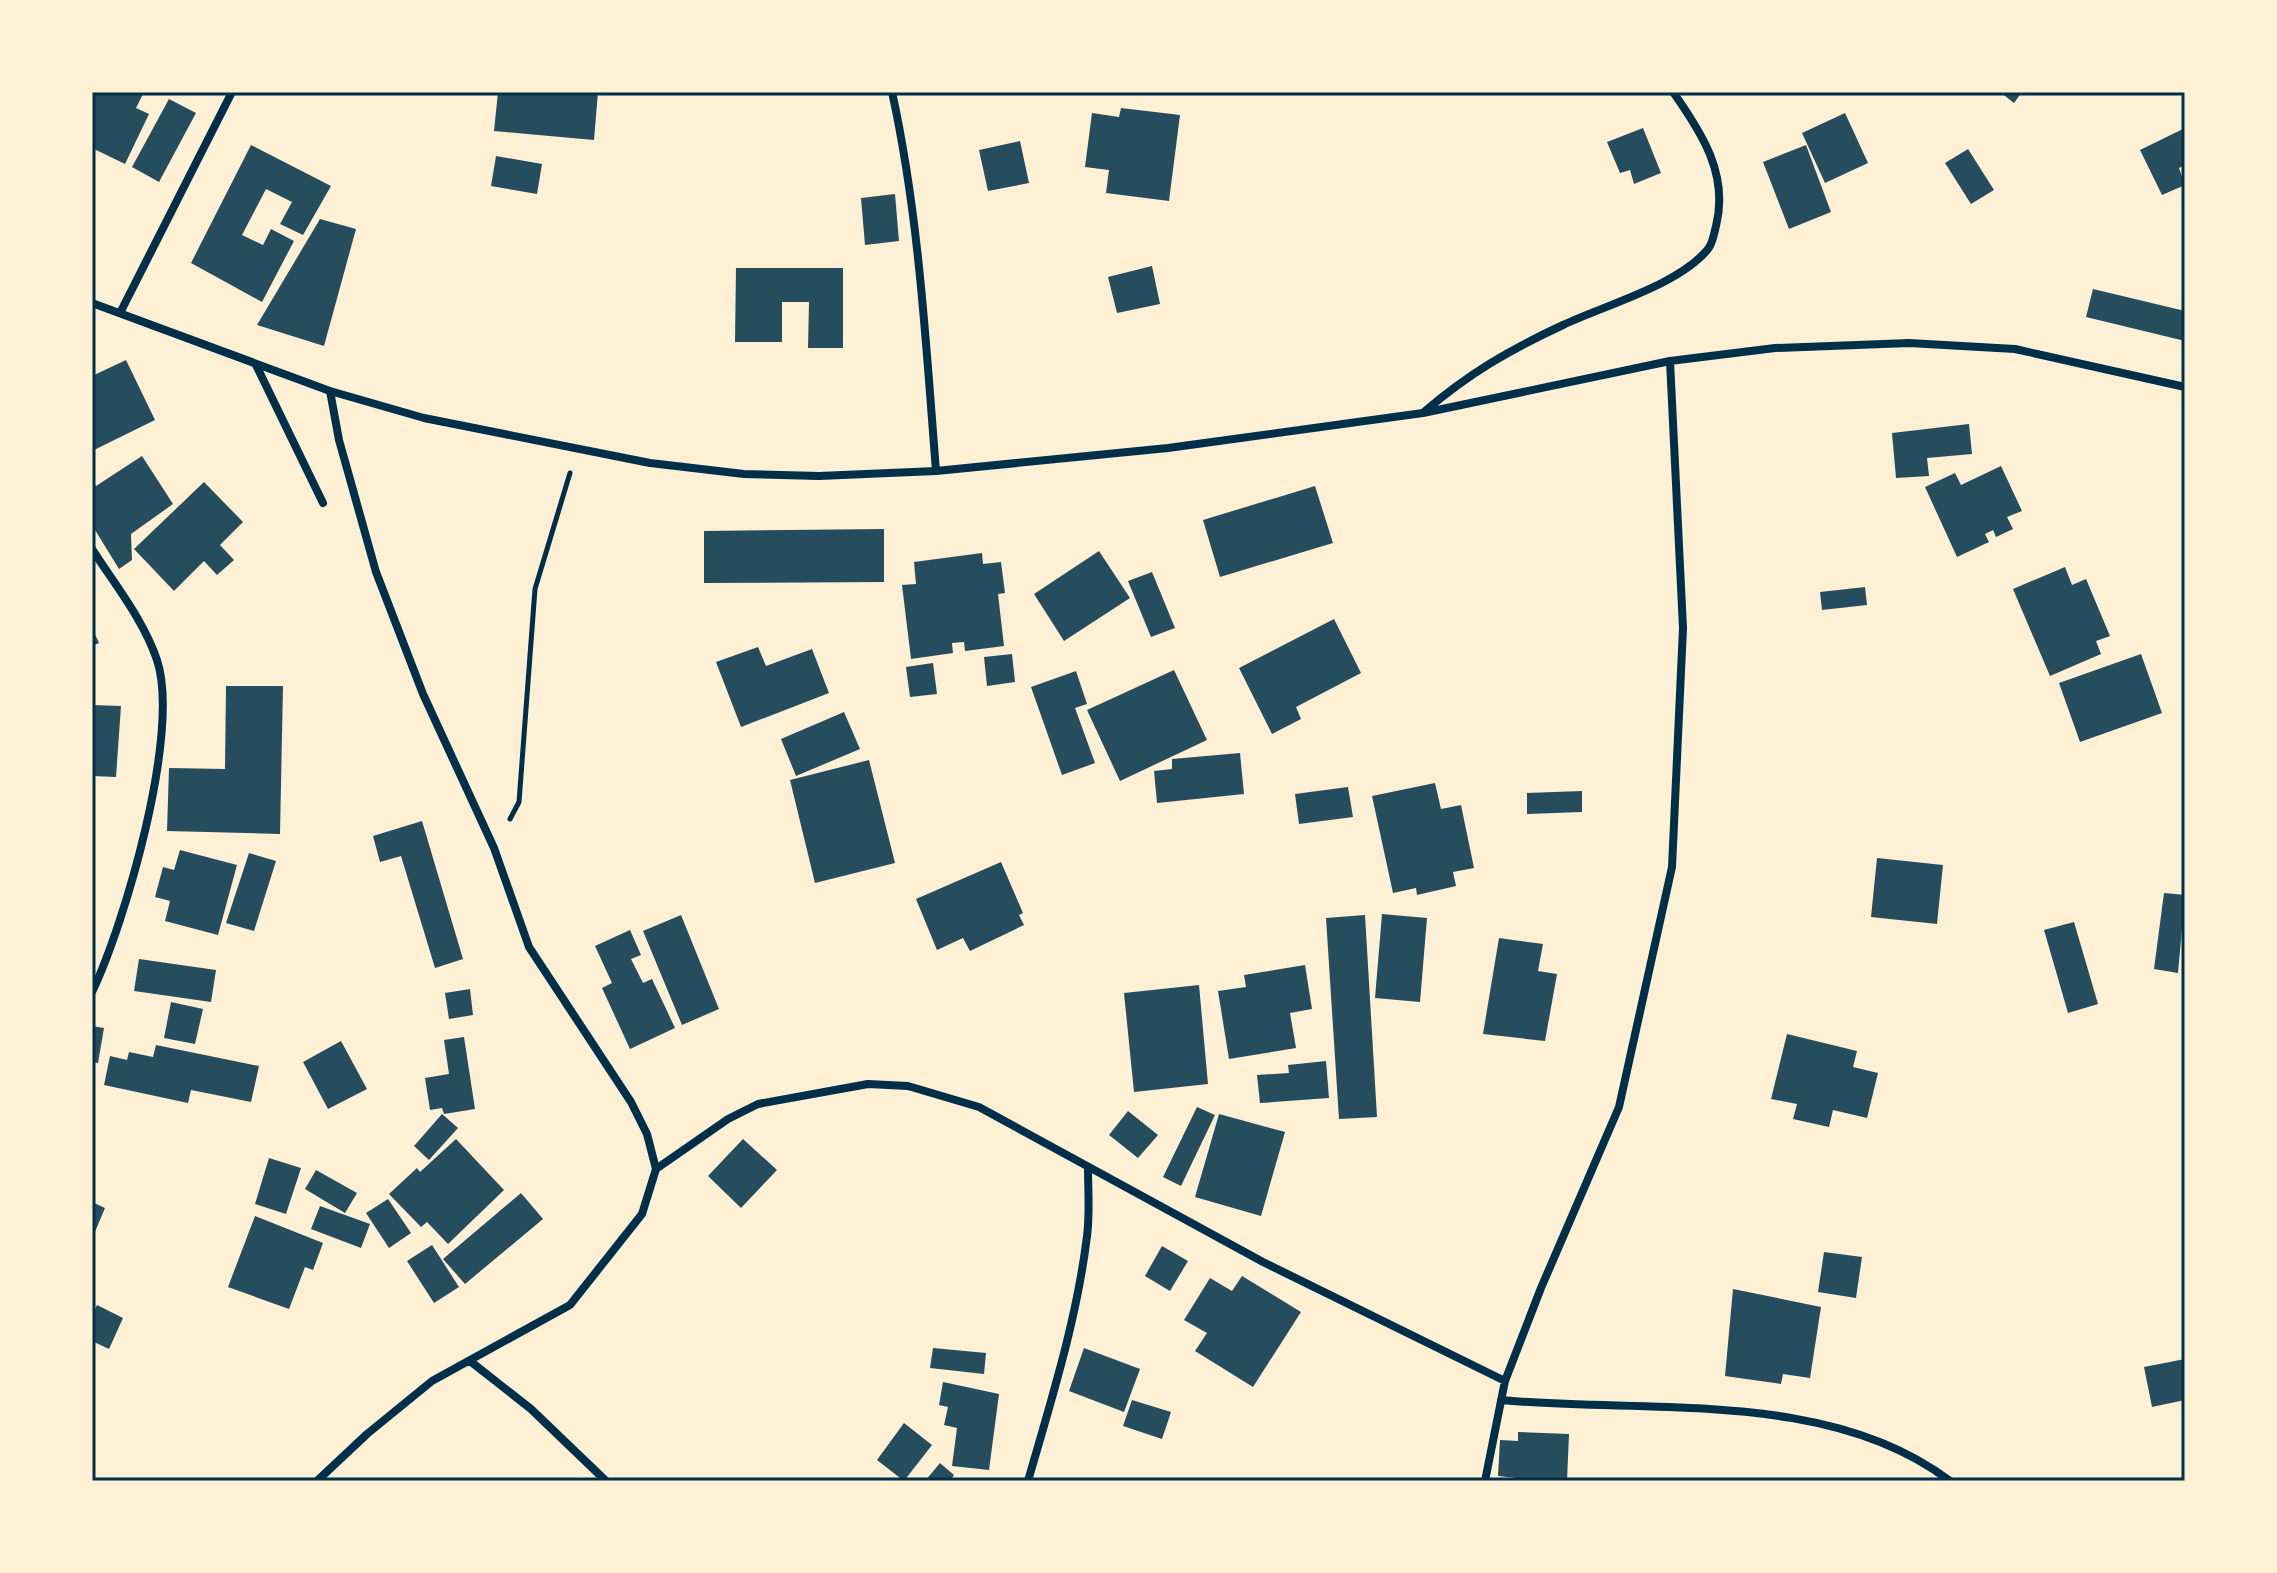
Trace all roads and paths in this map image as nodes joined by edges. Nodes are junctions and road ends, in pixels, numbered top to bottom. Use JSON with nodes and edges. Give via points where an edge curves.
{"nodes":[{"id":1,"x":232,"y":92,"type":"edge"},
{"id":2,"x":892,"y":92,"type":"edge"},
{"id":3,"x":1673,"y":92,"type":"edge"},
{"id":4,"x":92,"y":303,"type":"edge"},
{"id":5,"x":120,"y":313,"type":"junction"},
{"id":6,"x":1670,"y":361,"type":"junction"},
{"id":7,"x":256,"y":364,"type":"junction"},
{"id":8,"x":2185,"y":387,"type":"edge"},
{"id":9,"x":330,"y":391,"type":"junction"},
{"id":10,"x":1423,"y":413,"type":"junction"},
{"id":11,"x":578,"y":448,"type":"junction"},
{"id":12,"x":936,"y":471,"type":"junction"},
{"id":13,"x":323,"y":503,"type":"dead end"},
{"id":14,"x":92,"y":549,"type":"edge"},
{"id":15,"x":494,"y":848,"type":"junction"},
{"id":16,"x":92,"y":992,"type":"edge"},
{"id":17,"x":1088,"y":1168,"type":"junction"},
{"id":18,"x":656,"y":1169,"type":"junction"},
{"id":19,"x":470,"y":1361,"type":"junction"},
{"id":20,"x":1505,"y":1381,"type":"junction"},
{"id":21,"x":1501,"y":1400,"type":"junction"},
{"id":22,"x":317,"y":1481,"type":"edge"},
{"id":23,"x":606,"y":1481,"type":"edge"},
{"id":24,"x":1028,"y":1481,"type":"edge"},
{"id":25,"x":1485,"y":1481,"type":"edge"},
{"id":26,"x":1950,"y":1481,"type":"edge"}],
"edges":[{"from":1,"to":5,"type":"street"},
{"from":2,"to":12,"type":"street","via":[[926,344]]},
{"from":3,"to":10,"type":"street","via":[[1699,129],[1719,175],[1720,208],[1710,247],[1679,273],[1561,325],[1466,376]]},
{"from":4,"to":5,"type":"street"},
{"from":5,"to":7,"type":"street"},
{"from":6,"to":8,"type":"street","via":[[1775,348],[1909,343],[2015,349]]},
{"from":6,"to":10,"type":"street"},
{"from":6,"to":20,"type":"street","via":[[1683,628],[1672,867],[1619,1107]]},
{"from":7,"to":9,"type":"street"},
{"from":7,"to":13,"type":"street"},
{"from":9,"to":11,"type":"street","via":[[424,418]]},
{"from":9,"to":15,"type":"street","via":[[376,572],[423,694]]},
{"from":10,"to":12,"type":"street","via":[[1168,448]]},
{"from":11,"to":12,"type":"street","via":[[744,474]]},
{"from":11,"to":15,"type":"path","via":[[535,589],[519,802]]},
{"from":14,"to":16,"type":"street","via":[[138,618],[157,661],[164,700],[151,800],[131,889]]},
{"from":15,"to":18,"type":"street","via":[[529,947],[631,1102]]},
{"from":17,"to":18,"type":"street","via":[[979,1107],[908,1086],[868,1084],[758,1104]]},
{"from":17,"to":20,"type":"street","via":[[1263,1262]]},
{"from":17,"to":24,"type":"street","via":[[1087,1234],[1078,1286]]},
{"from":18,"to":19,"type":"street","via":[[642,1214],[570,1305]]},
{"from":19,"to":22,"type":"street","via":[[432,1381]]},
{"from":19,"to":23,"type":"street","via":[[531,1409]]},
{"from":20,"to":21,"type":"street"},
{"from":21,"to":25,"type":"street"},
{"from":21,"to":26,"type":"street","via":[[1781,1416],[1853,1430],[1900,1448]]}]}
